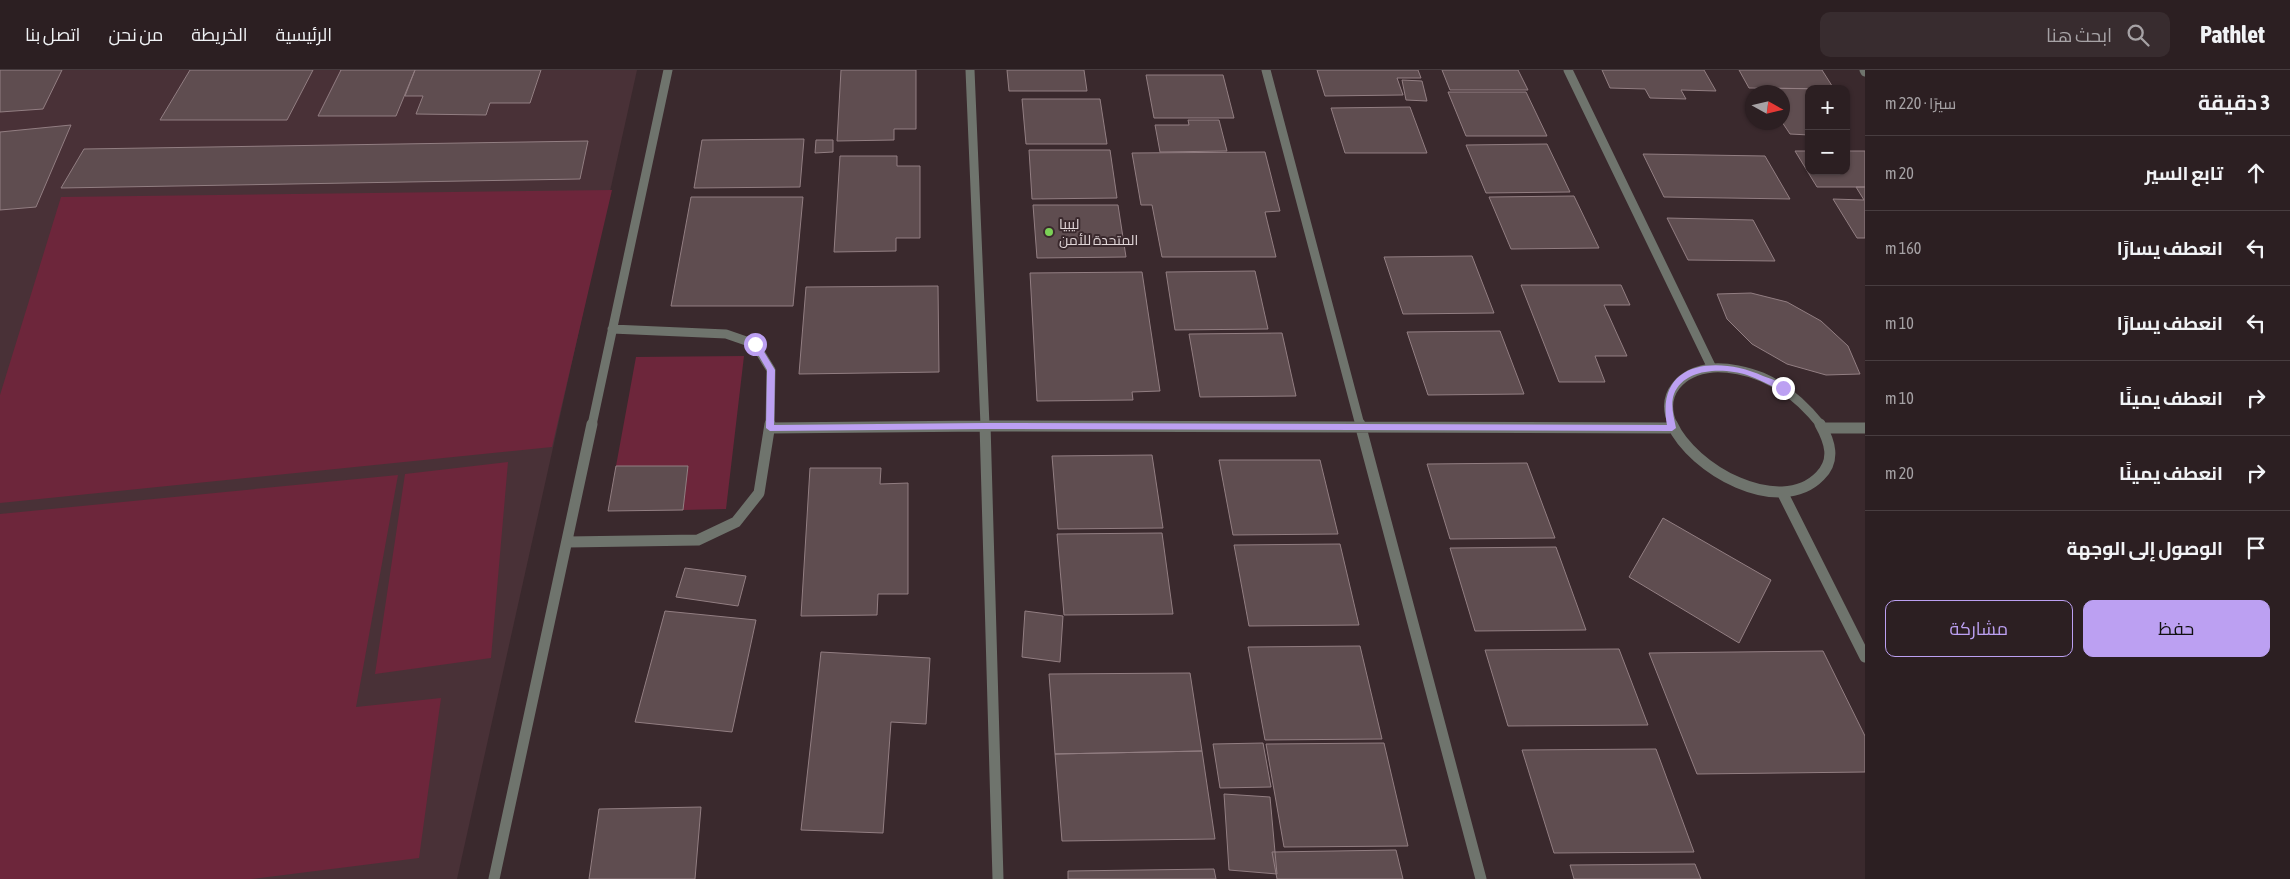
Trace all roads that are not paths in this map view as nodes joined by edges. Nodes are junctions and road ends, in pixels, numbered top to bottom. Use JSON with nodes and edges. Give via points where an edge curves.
{"nodes":[{"id":1,"x":668,"y":70,"type":"edge"},
{"id":2,"x":970,"y":70,"type":"edge"},
{"id":3,"x":1266,"y":70,"type":"edge"},
{"id":4,"x":1568,"y":70,"type":"edge"},
{"id":5,"x":612,"y":329,"type":"junction"},
{"id":6,"x":1712,"y":368,"type":"junction"},
{"id":7,"x":985,"y":426,"type":"junction"},
{"id":8,"x":1360,"y":427,"type":"junction"},
{"id":9,"x":770,"y":428,"type":"junction"},
{"id":10,"x":1672,"y":428,"type":"junction"},
{"id":11,"x":1824,"y":428,"type":"junction"},
{"id":12,"x":1865,"y":428,"type":"edge"},
{"id":13,"x":1782,"y":492,"type":"junction"},
{"id":14,"x":568,"y":542,"type":"junction"},
{"id":15,"x":1865,"y":657,"type":"edge"},
{"id":16,"x":494,"y":879,"type":"edge"},
{"id":17,"x":998,"y":879,"type":"edge"},
{"id":18,"x":1481,"y":879,"type":"edge"}],
"edges":[{"from":1,"to":5,"type":"street"},
{"from":2,"to":7,"type":"street"},
{"from":3,"to":8,"type":"street"},
{"from":4,"to":6,"type":"street"},
{"from":5,"to":9,"type":"street","via":[[726,334],[755,344],[771,370]]},
{"from":5,"to":14,"type":"street"},
{"from":6,"to":10,"type":"street","via":[[1691,373],[1675,384],[1668,408]]},
{"from":6,"to":11,"type":"street","via":[[1748,372],[1783,388],[1799,399]]},
{"from":7,"to":8,"type":"street"},
{"from":7,"to":9,"type":"street"},
{"from":7,"to":17,"type":"street"},
{"from":8,"to":10,"type":"street"},
{"from":8,"to":18,"type":"street"},
{"from":9,"to":14,"type":"street","via":[[759,493],[736,522],[698,540]]},
{"from":10,"to":13,"type":"street","via":[[1688,450],[1720,474],[1758,489]]},
{"from":11,"to":12,"type":"street"},
{"from":11,"to":13,"type":"street","via":[[1830,455],[1820,478],[1809,486]]},
{"from":13,"to":15,"type":"street"},
{"from":14,"to":16,"type":"street"}]}
